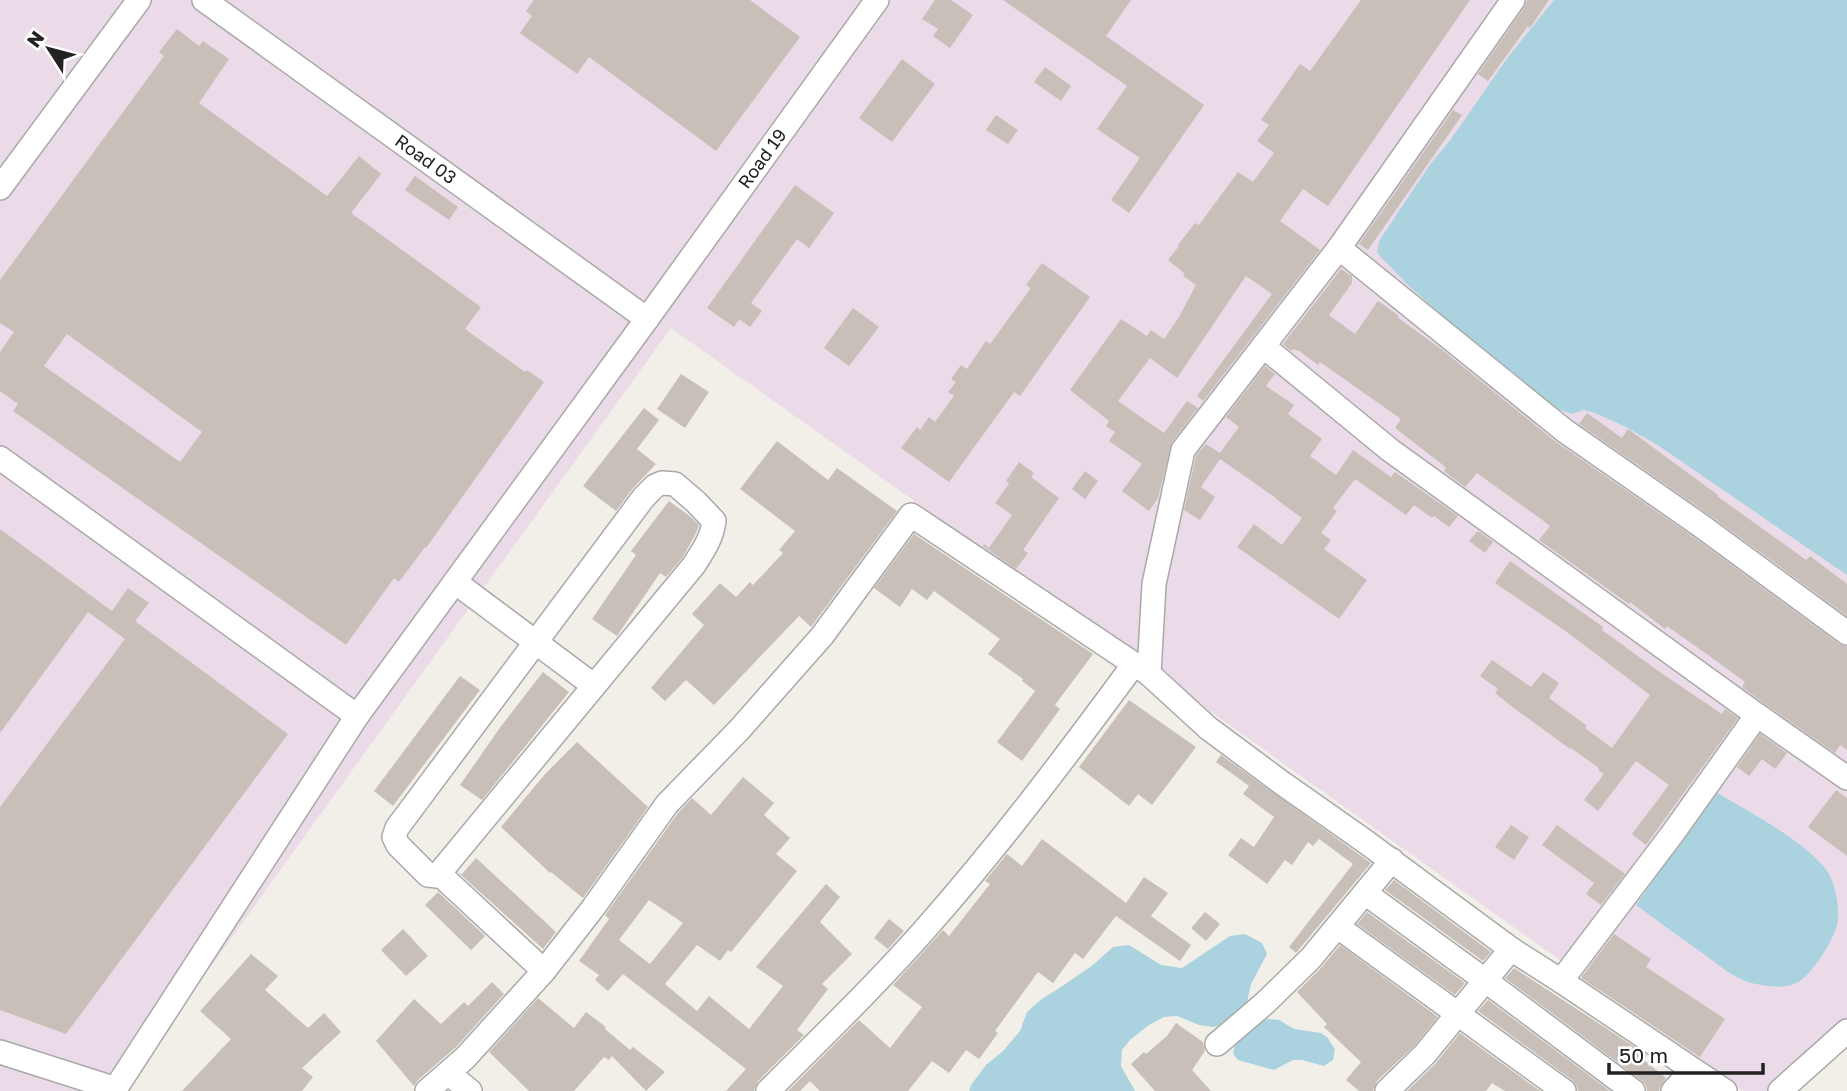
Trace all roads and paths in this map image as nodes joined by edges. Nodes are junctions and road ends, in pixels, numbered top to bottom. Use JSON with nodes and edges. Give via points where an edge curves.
{"nodes":[{"id":1,"x":139,"y":0,"type":"edge"},
{"id":2,"x":204,"y":0,"type":"edge"},
{"id":3,"x":877,"y":0,"type":"edge"},
{"id":4,"x":1513,"y":0,"type":"edge"},
{"id":5,"x":0,"y":188,"type":"edge"},
{"id":6,"x":1339,"y":248,"type":"junction"},
{"id":7,"x":647,"y":319,"type":"junction"},
{"id":8,"x":1263,"y":346,"type":"junction"},
{"id":9,"x":0,"y":458,"type":"edge"},
{"id":10,"x":455,"y":582,"type":"junction"},
{"id":11,"x":1847,"y":633,"type":"edge"},
{"id":12,"x":535,"y":642,"type":"junction"},
{"id":13,"x":1142,"y":669,"type":"junction"},
{"id":14,"x":593,"y":685,"type":"junction"},
{"id":15,"x":1757,"y":715,"type":"junction"},
{"id":16,"x":356,"y":716,"type":"junction"},
{"id":17,"x":1847,"y":778,"type":"edge"},
{"id":18,"x":1392,"y":860,"type":"junction"},
{"id":19,"x":447,"y":881,"type":"dead end"},
{"id":20,"x":1365,"y":893,"type":"junction"},
{"id":21,"x":1338,"y":927,"type":"junction"},
{"id":22,"x":1511,"y":949,"type":"junction"},
{"id":23,"x":544,"y":971,"type":"junction"},
{"id":24,"x":1486,"y":981,"type":"junction"},
{"id":25,"x":1562,"y":981,"type":"junction"},
{"id":26,"x":1459,"y":1013,"type":"junction"},
{"id":27,"x":1847,"y":1031,"type":"edge"},
{"id":28,"x":1217,"y":1044,"type":"dead end"},
{"id":29,"x":0,"y":1052,"type":"edge"},
{"id":30,"x":448,"y":1073,"type":"junction"},
{"id":31,"x":115,"y":1090,"type":"edge"},
{"id":32,"x":428,"y":1091,"type":"edge"},
{"id":33,"x":470,"y":1091,"type":"edge"},
{"id":34,"x":768,"y":1091,"type":"edge"},
{"id":35,"x":1387,"y":1091,"type":"edge"},
{"id":36,"x":1564,"y":1091,"type":"edge"},
{"id":37,"x":1633,"y":1091,"type":"edge"},
{"id":38,"x":1673,"y":1091,"type":"edge"},
{"id":39,"x":1702,"y":1091,"type":"edge"},
{"id":40,"x":1725,"y":1091,"type":"edge"},
{"id":41,"x":1780,"y":1091,"type":"edge"}],
"edges":[{"from":1,"to":5,"type":"street"},
{"from":2,"to":7,"type":"street","name":"Road 03"},
{"from":3,"to":7,"type":"street","name":"Road 19"},
{"from":4,"to":6,"type":"street"},
{"from":6,"to":8,"type":"street"},
{"from":6,"to":11,"type":"street","via":[[1564,431]]},
{"from":7,"to":10,"type":"street","name":"Road 19"},
{"from":8,"to":13,"type":"street","via":[[1183,450],[1154,584]]},
{"from":8,"to":15,"type":"street","via":[[1390,450]]},
{"from":9,"to":16,"type":"street"},
{"from":10,"to":12,"type":"street"},
{"from":10,"to":16,"type":"street","name":"Road 19"},
{"from":12,"to":14,"type":"street"},
{"from":12,"to":14,"type":"street","via":[[644,497],[662,483],[675,484],[714,522],[713,532],[694,565]]},
{"from":12,"to":14,"type":"street","via":[[397,828],[394,837],[398,845],[428,875],[437,876]]},
{"from":13,"to":18,"type":"street","via":[[1208,728]]},
{"from":13,"to":23,"type":"street","via":[[911,515],[822,636],[667,804]]},
{"from":13,"to":34,"type":"street","via":[[927,928]]},
{"from":15,"to":17,"type":"street"},
{"from":15,"to":25,"type":"street"},
{"from":16,"to":31,"type":"street","name":"Road 19"},
{"from":18,"to":20,"type":"street"},
{"from":18,"to":22,"type":"street"},
{"from":19,"to":23,"type":"street"},
{"from":20,"to":21,"type":"street"},
{"from":20,"to":24,"type":"street"},
{"from":21,"to":26,"type":"street"},
{"from":21,"to":28,"type":"street","via":[[1275,994]]},
{"from":22,"to":24,"type":"street"},
{"from":22,"to":25,"type":"street"},
{"from":23,"to":30,"type":"street"},
{"from":24,"to":26,"type":"street"},
{"from":24,"to":37,"type":"street"},
{"from":25,"to":40,"type":"street"},
{"from":26,"to":35,"type":"street"},
{"from":26,"to":36,"type":"street"},
{"from":27,"to":41,"type":"street"},
{"from":29,"to":31,"type":"street"},
{"from":30,"to":32,"type":"street"},
{"from":30,"to":33,"type":"street"},
{"from":38,"to":39,"type":"street","via":[[1688,1074]]}]}
